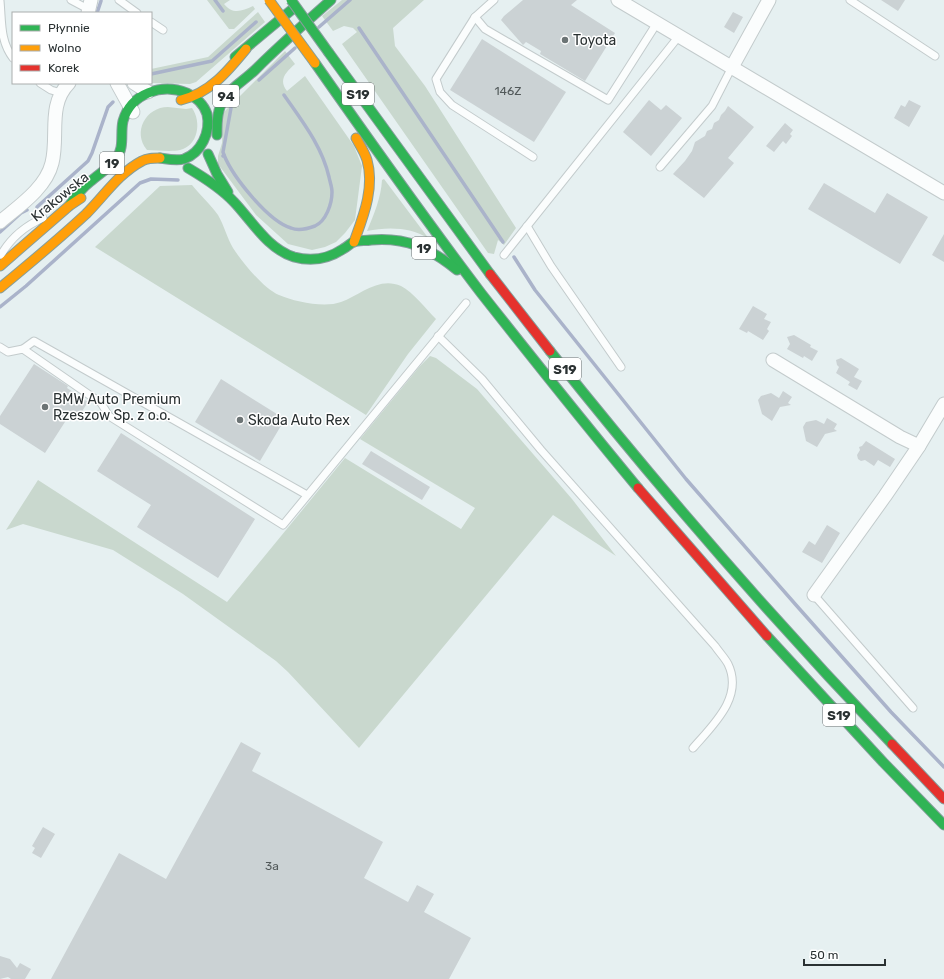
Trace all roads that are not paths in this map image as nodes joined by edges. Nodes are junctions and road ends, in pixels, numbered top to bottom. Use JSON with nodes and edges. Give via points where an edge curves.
{"nodes":[{"id":1,"x":71,"y":0,"type":"edge"},
{"id":2,"x":119,"y":0,"type":"edge"},
{"id":3,"x":269,"y":0,"type":"edge"},
{"id":4,"x":291,"y":0,"type":"edge"},
{"id":5,"x":303,"y":0,"type":"edge"},
{"id":6,"x":330,"y":0,"type":"edge"},
{"id":7,"x":494,"y":0,"type":"edge"},
{"id":8,"x":618,"y":0,"type":"edge"},
{"id":9,"x":769,"y":0,"type":"edge"},
{"id":10,"x":850,"y":0,"type":"edge"},
{"id":11,"x":0,"y":1,"type":"edge"},
{"id":12,"x":89,"y":7,"type":"edge"},
{"id":13,"x":136,"y":12,"type":"edge"},
{"id":14,"x":475,"y":17,"type":"junction"},
{"id":15,"x":152,"y":23,"type":"edge"},
{"id":16,"x":656,"y":23,"type":"junction"},
{"id":17,"x":163,"y":30,"type":"dead end"},
{"id":18,"x":679,"y":36,"type":"junction"},
{"id":19,"x":246,"y":49,"type":"junction"},
{"id":20,"x":270,"y":53,"type":"junction"},
{"id":21,"x":935,"y":56,"type":"dead end"},
{"id":22,"x":12,"y":57,"type":"edge"},
{"id":23,"x":732,"y":67,"type":"junction"},
{"id":24,"x":42,"y":84,"type":"edge"},
{"id":25,"x":118,"y":84,"type":"edge"},
{"id":26,"x":136,"y":84,"type":"edge"},
{"id":27,"x":65,"y":88,"type":"edge"},
{"id":28,"x":183,"y":91,"type":"junction"},
{"id":29,"x":334,"y":91,"type":"junction"},
{"id":30,"x":148,"y":92,"type":"junction"},
{"id":31,"x":194,"y":97,"type":"junction"},
{"id":32,"x":137,"y":112,"type":"junction"},
{"id":33,"x":205,"y":112,"type":"junction"},
{"id":34,"x":203,"y":142,"type":"junction"},
{"id":35,"x":137,"y":151,"type":"dead end"},
{"id":36,"x":208,"y":154,"type":"junction"},
{"id":37,"x":533,"y":157,"type":"dead end"},
{"id":38,"x":126,"y":160,"type":"dead end"},
{"id":39,"x":145,"y":160,"type":"junction"},
{"id":40,"x":155,"y":167,"type":"dead end"},
{"id":41,"x":660,"y":167,"type":"dead end"},
{"id":42,"x":188,"y":168,"type":"junction"},
{"id":43,"x":178,"y":170,"type":"dead end"},
{"id":44,"x":124,"y":186,"type":"dead end"},
{"id":45,"x":944,"y":193,"type":"edge"},
{"id":46,"x":233,"y":201,"type":"junction"},
{"id":47,"x":69,"y":206,"type":"junction"},
{"id":48,"x":81,"y":218,"type":"junction"},
{"id":49,"x":0,"y":222,"type":"edge"},
{"id":50,"x":527,"y":226,"type":"junction"},
{"id":51,"x":354,"y":242,"type":"junction"},
{"id":52,"x":504,"y":255,"type":"dead end"},
{"id":53,"x":0,"y":257,"type":"edge"},
{"id":54,"x":0,"y":266,"type":"edge"},
{"id":55,"x":0,"y":288,"type":"edge"},
{"id":56,"x":480,"y":291,"type":"junction"},
{"id":57,"x":466,"y":302,"type":"dead end"},
{"id":58,"x":438,"y":336,"type":"junction"},
{"id":59,"x":0,"y":347,"type":"edge"},
{"id":60,"x":23,"y":349,"type":"junction"},
{"id":61,"x":773,"y":360,"type":"dead end"},
{"id":62,"x":621,"y":367,"type":"dead end"},
{"id":63,"x":944,"y":404,"type":"edge"},
{"id":64,"x":919,"y":446,"type":"junction"},
{"id":65,"x":307,"y":495,"type":"junction"},
{"id":66,"x":814,"y":594,"type":"joint"},
{"id":67,"x":913,"y":708,"type":"dead end"},
{"id":68,"x":693,"y":748,"type":"dead end"},
{"id":69,"x":944,"y":799,"type":"edge"},
{"id":70,"x":944,"y":825,"type":"edge"}],
"edges":[{"from":1,"to":12,"type":"lane"},
{"from":2,"to":13,"type":"lane"},
{"from":3,"to":29,"type":"main road","number":"S19","bridge":true},
{"from":4,"to":69,"type":"main road","number":"S19","bridge":true,"via":[[482,263],[622,441],[753,594]]},
{"from":5,"to":19,"type":"main road","number":"19"},
{"from":6,"to":20,"type":"main road","number":"94"},
{"from":7,"to":14,"type":"lane"},
{"from":8,"to":16,"type":"street"},
{"from":9,"to":23,"type":"street"},
{"from":10,"to":21,"type":"lane"},
{"from":11,"to":22,"type":"lane","via":[[1,35]]},
{"from":14,"to":16,"type":"lane","via":[[485,29],[608,100]]},
{"from":14,"to":37,"type":"lane","via":[[436,79],[440,92],[452,105]]},
{"from":15,"to":17,"type":"lane"},
{"from":16,"to":18,"type":"street"},
{"from":18,"to":23,"type":"street"},
{"from":18,"to":50,"type":"lane"},
{"from":19,"to":28,"type":"main road","number":"19","via":[[200,86]]},
{"from":19,"to":31,"type":"main road","number":"19","via":[[233,66],[202,94]]},
{"from":20,"to":33,"type":"main road","number":"94","via":[[249,66],[212,101]]},
{"from":20,"to":36,"type":"main road","number":"94","via":[[221,103],[217,116],[218,134]]},
{"from":23,"to":41,"type":"lane","via":[[712,106]]},
{"from":23,"to":45,"type":"street"},
{"from":24,"to":27,"type":"lane","via":[[52,90]]},
{"from":25,"to":32,"type":"street"},
{"from":26,"to":30,"type":"street"},
{"from":27,"to":49,"type":"street","via":[[56,109],[54,150],[48,174],[32,195]]},
{"from":28,"to":30,"type":"main road","number":"19","via":[[163,88]]},
{"from":28,"to":31,"type":"main road"},
{"from":29,"to":51,"type":"main road","via":[[369,170],[369,199]]},
{"from":29,"to":56,"type":"main road","number":"S19"},
{"from":30,"to":32,"type":"main road","number":"19","via":[[136,99]]},
{"from":31,"to":32,"type":"main road","number":"19","via":[[181,100],[156,98]]},
{"from":31,"to":33,"type":"main road","via":[[203,105]]},
{"from":32,"to":47,"type":"main road","number":"19","via":[[123,120],[119,155],[85,186]]},
{"from":33,"to":34,"type":"main road","number":"94","via":[[207,128]]},
{"from":34,"to":36,"type":"main road"},
{"from":34,"to":39,"type":"main road","via":[[194,153],[181,160]]},
{"from":35,"to":39,"type":"main road"},
{"from":36,"to":42,"type":"main road","number":"94"},
{"from":36,"to":46,"type":"main road"},
{"from":38,"to":47,"type":"main road","name":"Krakowska","number":"19","via":[[90,192]]},
{"from":39,"to":40,"type":"main road"},
{"from":39,"to":48,"type":"main road","name":"Krakowska","via":[[102,196]]},
{"from":42,"to":43,"type":"main road"},
{"from":42,"to":46,"type":"main road","number":"19"},
{"from":44,"to":48,"type":"main road","name":"Krakowska","number":"19"},
{"from":46,"to":51,"type":"main road","number":"19","via":[[271,242],[295,257],[311,260],[327,257]]},
{"from":47,"to":53,"type":"lane","via":[[32,223],[8,244]]},
{"from":47,"to":54,"type":"main road","name":"Krakowska","number":"19"},
{"from":48,"to":55,"type":"main road","name":"Krakowska","number":"19"},
{"from":50,"to":52,"type":"lane"},
{"from":50,"to":62,"type":"lane"},
{"from":51,"to":56,"type":"main road","number":"19","via":[[390,239],[415,244],[447,262]]},
{"from":56,"to":70,"type":"main road","number":"S19","via":[[672,528],[817,691]]},
{"from":57,"to":58,"type":"lane"},
{"from":58,"to":65,"type":"lane"},
{"from":58,"to":68,"type":"lane","via":[[482,379],[728,663],[733,686],[728,702],[721,715]]},
{"from":59,"to":60,"type":"lane","via":[[8,352]]},
{"from":60,"to":65,"type":"lane","via":[[34,341]]},
{"from":60,"to":65,"type":"lane","via":[[101,403],[109,416],[283,524]]},
{"from":61,"to":64,"type":"street"},
{"from":63,"to":64,"type":"street"},
{"from":64,"to":66,"type":"street"},
{"from":66,"to":67,"type":"lane"}]}
